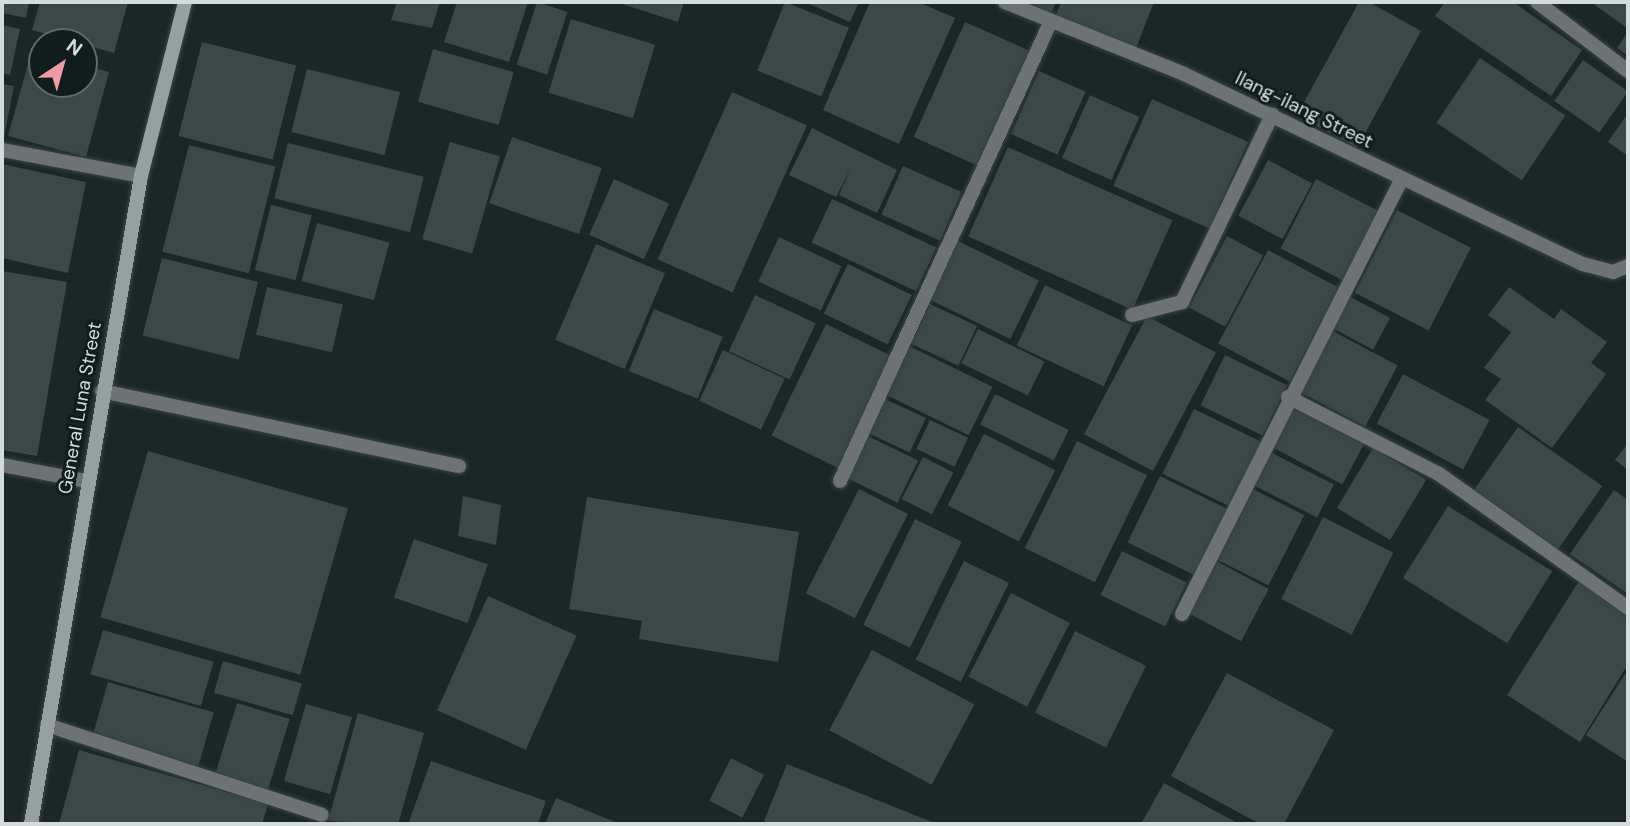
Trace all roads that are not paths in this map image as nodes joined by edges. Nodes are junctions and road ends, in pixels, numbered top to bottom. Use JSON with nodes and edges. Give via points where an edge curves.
{"nodes":[{"id":1,"x":185,"y":2,"type":"edge"},
{"id":2,"x":1004,"y":2,"type":"edge"},
{"id":3,"x":1537,"y":2,"type":"edge"},
{"id":4,"x":1051,"y":21,"type":"junction"},
{"id":5,"x":1628,"y":71,"type":"edge"},
{"id":6,"x":1272,"y":115,"type":"junction"},
{"id":7,"x":2,"y":150,"type":"edge"},
{"id":8,"x":141,"y":176,"type":"junction"},
{"id":9,"x":1402,"y":178,"type":"junction"},
{"id":10,"x":1628,"y":266,"type":"edge"},
{"id":11,"x":1132,"y":315,"type":"dead end"},
{"id":12,"x":102,"y":391,"type":"junction"},
{"id":13,"x":1289,"y":397,"type":"junction"},
{"id":14,"x":2,"y":465,"type":"edge"},
{"id":15,"x":458,"y":466,"type":"dead end"},
{"id":16,"x":86,"y":481,"type":"junction"},
{"id":17,"x":839,"y":481,"type":"dead end"},
{"id":18,"x":1628,"y":608,"type":"edge"},
{"id":19,"x":1182,"y":614,"type":"dead end"},
{"id":20,"x":47,"y":724,"type":"junction"},
{"id":21,"x":322,"y":815,"type":"dead end"},
{"id":22,"x":31,"y":824,"type":"edge"}],
"edges":[{"from":1,"to":8,"type":"main road","name":"General Luna Street"},
{"from":2,"to":4,"type":"street","name":"Ilang-ilang Street"},
{"from":3,"to":5,"type":"street"},
{"from":4,"to":6,"type":"street","name":"Ilang-ilang Street"},
{"from":4,"to":17,"type":"street"},
{"from":6,"to":9,"type":"street","name":"Ilang-ilang Street"},
{"from":6,"to":11,"type":"street","via":[[1182,302]]},
{"from":7,"to":8,"type":"street"},
{"from":8,"to":12,"type":"main road","name":"General Luna Street"},
{"from":9,"to":10,"type":"street","name":"Ilang-ilang Street","via":[[1583,264],[1613,272]]},
{"from":9,"to":13,"type":"street"},
{"from":12,"to":15,"type":"street"},
{"from":12,"to":16,"type":"main road","name":"General Luna Street"},
{"from":13,"to":18,"type":"street","via":[[1439,474]]},
{"from":13,"to":19,"type":"street"},
{"from":14,"to":16,"type":"street"},
{"from":16,"to":20,"type":"main road","name":"General Luna Street"},
{"from":20,"to":21,"type":"street"},
{"from":20,"to":22,"type":"main road","name":"General Luna Street"}]}
